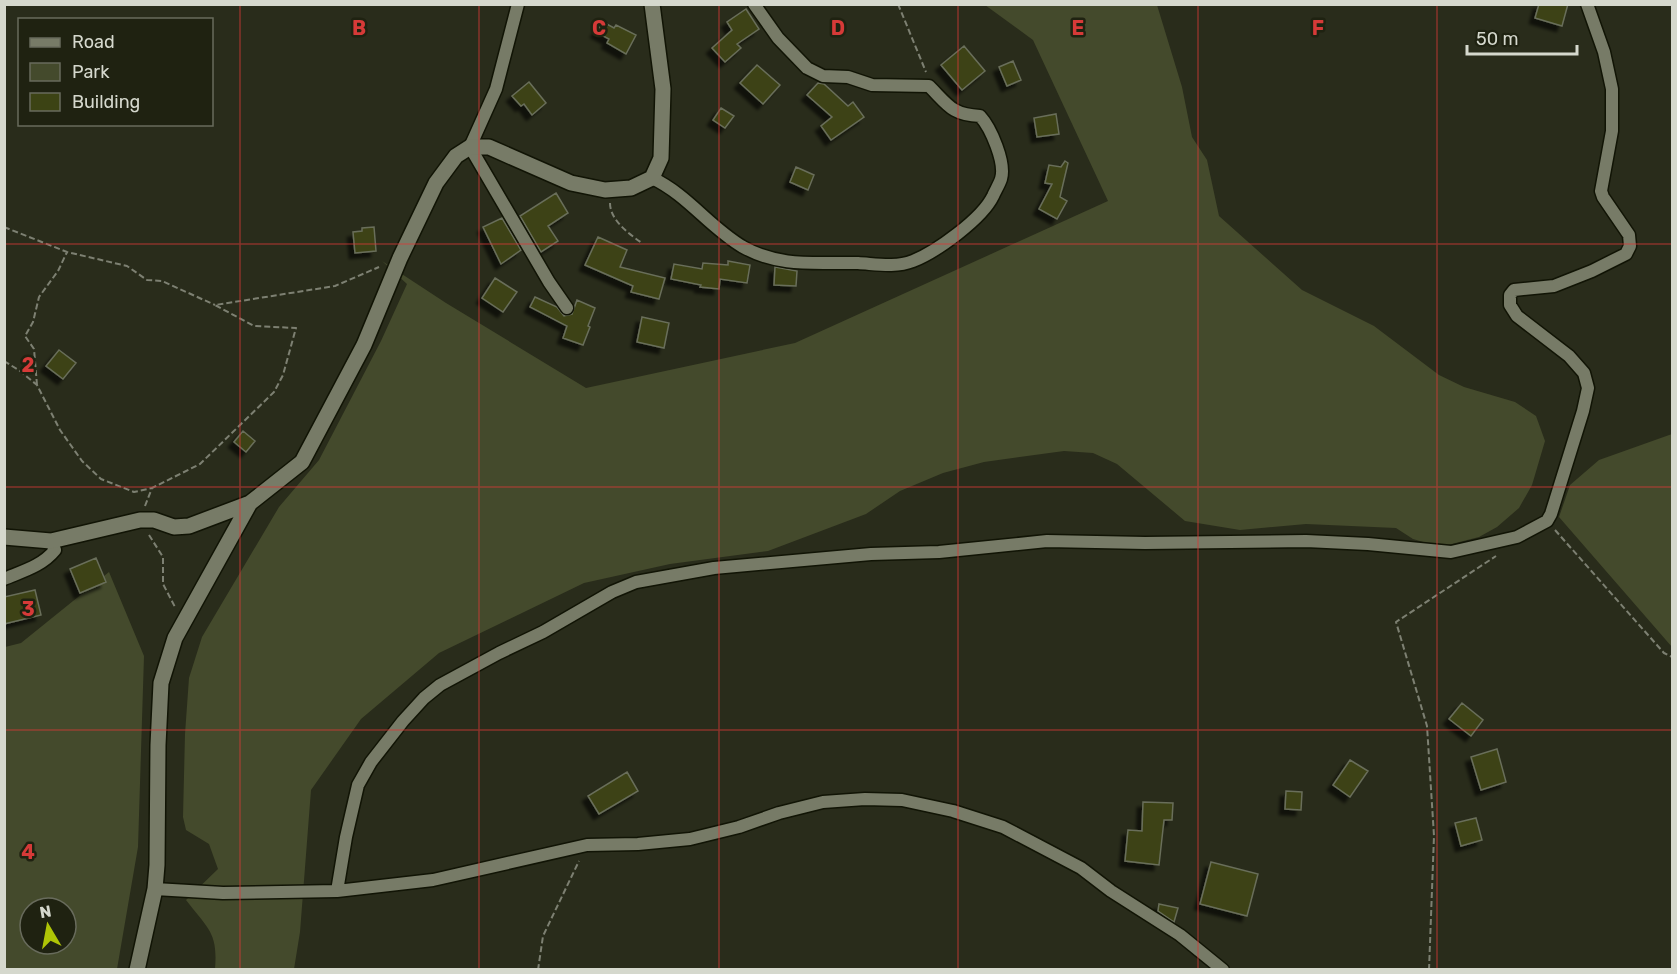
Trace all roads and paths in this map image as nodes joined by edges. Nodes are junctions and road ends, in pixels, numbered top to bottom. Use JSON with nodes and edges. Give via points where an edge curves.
{"nodes":[{"id":1,"x":518,"y":4,"type":"edge"},
{"id":2,"x":652,"y":4,"type":"edge"},
{"id":3,"x":754,"y":4,"type":"edge"},
{"id":4,"x":898,"y":4,"type":"edge"},
{"id":5,"x":1587,"y":4,"type":"edge"},
{"id":6,"x":929,"y":86,"type":"junction"},
{"id":7,"x":470,"y":147,"type":"junction"},
{"id":8,"x":652,"y":178,"type":"junction"},
{"id":9,"x":605,"y":190,"type":"junction"},
{"id":10,"x":4,"y":227,"type":"edge"},
{"id":11,"x":642,"y":243,"type":"dead end"},
{"id":12,"x":67,"y":252,"type":"junction"},
{"id":13,"x":378,"y":267,"type":"dead end"},
{"id":14,"x":215,"y":305,"type":"junction"},
{"id":15,"x":567,"y":308,"type":"dead end"},
{"id":16,"x":4,"y":361,"type":"edge"},
{"id":17,"x":37,"y":385,"type":"junction"},
{"id":18,"x":152,"y":488,"type":"junction"},
{"id":19,"x":250,"y":503,"type":"junction"},
{"id":20,"x":140,"y":520,"type":"junction"},
{"id":21,"x":1547,"y":520,"type":"junction"},
{"id":22,"x":4,"y":537,"type":"edge"},
{"id":23,"x":51,"y":541,"type":"junction"},
{"id":24,"x":1502,"y":552,"type":"dead end"},
{"id":25,"x":4,"y":579,"type":"edge"},
{"id":26,"x":176,"y":609,"type":"dead end"},
{"id":27,"x":1672,"y":657,"type":"edge"},
{"id":28,"x":587,"y":845,"type":"junction"},
{"id":29,"x":155,"y":889,"type":"junction"},
{"id":30,"x":337,"y":891,"type":"junction"},
{"id":31,"x":137,"y":969,"type":"edge"},
{"id":32,"x":538,"y":969,"type":"edge"},
{"id":33,"x":1223,"y":969,"type":"edge"},
{"id":34,"x":1430,"y":969,"type":"edge"}],
"edges":[{"from":1,"to":7,"type":"street","via":[[496,89]]},
{"from":2,"to":8,"type":"street","via":[[663,89],[661,158]]},
{"from":3,"to":6,"type":"street","via":[[778,38],[807,68],[822,76],[848,77],[872,85]]},
{"from":4,"to":6,"type":"path"},
{"from":5,"to":21,"type":"street","via":[[1612,89],[1612,131],[1601,191],[1629,235],[1630,246],[1626,254],[1592,271],[1554,286],[1514,290],[1509,295],[1517,316],[1569,356],[1584,373],[1588,388]]},
{"from":6,"to":8,"type":"street","via":[[955,112],[980,116],[987,124],[1001,160],[1002,178],[978,216],[949,240],[912,262],[890,266],[794,264],[764,257],[724,235],[671,187]]},
{"from":7,"to":9,"type":"street","via":[[489,147],[571,183]]},
{"from":7,"to":15,"type":"street"},
{"from":7,"to":19,"type":"street","via":[[456,156],[436,183],[364,345],[302,462]]},
{"from":8,"to":9,"type":"street","via":[[632,188]]},
{"from":9,"to":11,"type":"path","via":[[610,210],[628,233]]},
{"from":10,"to":12,"type":"path"},
{"from":12,"to":14,"type":"path","via":[[127,267],[147,280],[162,281]]},
{"from":12,"to":17,"type":"path","via":[[39,297],[25,336],[34,349]]},
{"from":13,"to":14,"type":"path","via":[[335,286]]},
{"from":14,"to":18,"type":"path","via":[[254,327],[296,328],[283,375],[274,392],[200,464]]},
{"from":16,"to":17,"type":"path"},
{"from":17,"to":18,"type":"path","via":[[66,438],[101,479],[134,492]]},
{"from":18,"to":20,"type":"path"},
{"from":19,"to":20,"type":"street","via":[[189,526]]},
{"from":19,"to":29,"type":"street","via":[[176,638],[161,683]]},
{"from":20,"to":23,"type":"street"},
{"from":20,"to":26,"type":"path","via":[[163,557],[163,584]]},
{"from":21,"to":27,"type":"path","via":[[1664,653]]},
{"from":21,"to":30,"type":"street","via":[[1517,537],[1451,552],[1306,541],[1047,541],[714,568],[636,582],[450,680],[424,699],[371,762],[358,785]]},
{"from":22,"to":23,"type":"street"},
{"from":23,"to":25,"type":"street","via":[[55,550],[49,558]]},
{"from":24,"to":34,"type":"path","via":[[1396,622],[1427,726],[1434,836]]},
{"from":28,"to":30,"type":"street","via":[[433,880]]},
{"from":28,"to":32,"type":"path","via":[[543,936]]},
{"from":28,"to":33,"type":"street","via":[[690,839],[823,802],[902,800],[1002,827],[1082,867]]},
{"from":29,"to":30,"type":"street","via":[[223,893]]},
{"from":29,"to":31,"type":"street"}]}
